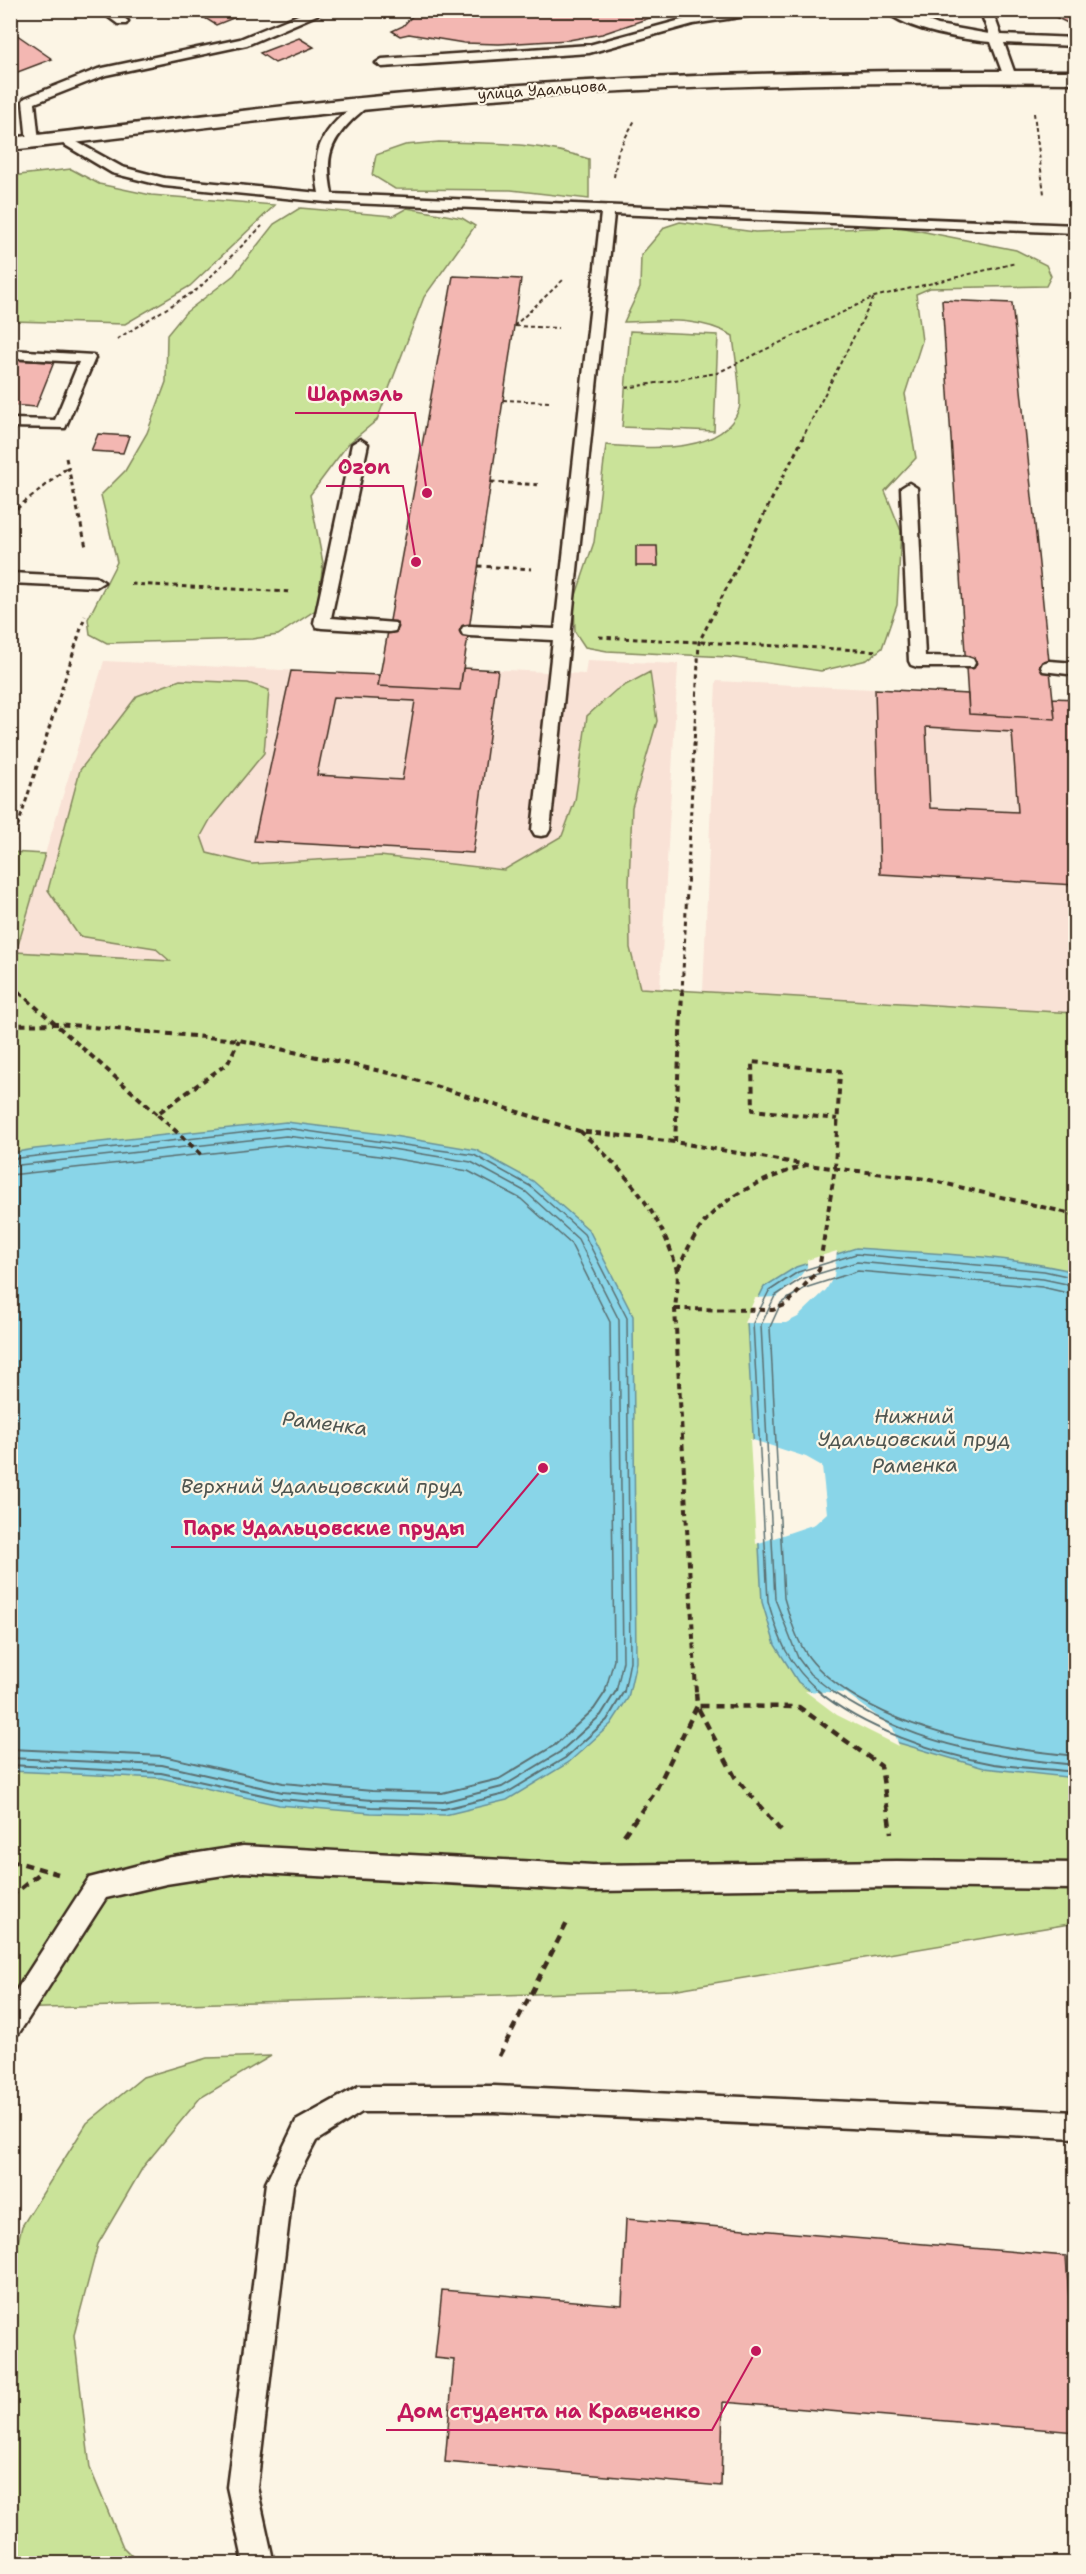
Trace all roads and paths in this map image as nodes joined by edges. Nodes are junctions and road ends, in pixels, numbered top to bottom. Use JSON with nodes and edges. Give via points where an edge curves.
{"nodes":[{"id":1,"x":105,"y":10,"type":"edge"},
{"id":2,"x":322,"y":10,"type":"edge"},
{"id":3,"x":760,"y":10,"type":"edge"},
{"id":4,"x":890,"y":10,"type":"edge"},
{"id":5,"x":986,"y":10,"type":"edge"},
{"id":6,"x":122,"y":21,"type":"dead end"},
{"id":7,"x":644,"y":21,"type":"dead end"},
{"id":8,"x":659,"y":30,"type":"junction"},
{"id":9,"x":997,"y":40,"type":"junction"},
{"id":10,"x":1076,"y":42,"type":"edge"},
{"id":11,"x":382,"y":63,"type":"dead end"},
{"id":12,"x":1010,"y":77,"type":"junction"},
{"id":13,"x":1076,"y":77,"type":"edge"},
{"id":14,"x":363,"y":104,"type":"junction"},
{"id":15,"x":1033,"y":104,"type":"dead end"},
{"id":16,"x":639,"y":113,"type":"dead end"},
{"id":17,"x":61,"y":139,"type":"junction"},
{"id":18,"x":33,"y":142,"type":"junction"},
{"id":19,"x":10,"y":144,"type":"edge"},
{"id":20,"x":294,"y":194,"type":"junction"},
{"id":21,"x":326,"y":198,"type":"junction"},
{"id":22,"x":608,"y":210,"type":"junction"},
{"id":23,"x":1048,"y":228,"type":"junction"},
{"id":24,"x":1076,"y":229,"type":"edge"},
{"id":25,"x":605,"y":240,"type":"junction"},
{"id":26,"x":1020,"y":262,"type":"dead end"},
{"id":27,"x":874,"y":297,"type":"junction"},
{"id":28,"x":550,"y":327,"type":"dead end"},
{"id":29,"x":10,"y":354,"type":"edge"},
{"id":30,"x":88,"y":358,"type":"junction"},
{"id":31,"x":589,"y":385,"type":"junction"},
{"id":32,"x":503,"y":400,"type":"dead end"},
{"id":33,"x":587,"y":404,"type":"junction"},
{"id":34,"x":10,"y":423,"type":"edge"},
{"id":35,"x":360,"y":444,"type":"dead end"},
{"id":36,"x":491,"y":482,"type":"dead end"},
{"id":37,"x":578,"y":486,"type":"junction"},
{"id":38,"x":909,"y":488,"type":"dead end"},
{"id":39,"x":10,"y":514,"type":"edge"},
{"id":40,"x":478,"y":566,"type":"dead end"},
{"id":41,"x":569,"y":571,"type":"junction"},
{"id":42,"x":10,"y":578,"type":"edge"},
{"id":43,"x":96,"y":582,"type":"junction"},
{"id":44,"x":328,"y":594,"type":"junction"},
{"id":45,"x":389,"y":627,"type":"dead end"},
{"id":46,"x":469,"y":631,"type":"dead end"},
{"id":47,"x":562,"y":635,"type":"junction"},
{"id":48,"x":699,"y":642,"type":"junction"},
{"id":49,"x":916,"y":653,"type":"junction"},
{"id":50,"x":967,"y":663,"type":"dead end"},
{"id":51,"x":1049,"y":668,"type":"dead end"},
{"id":52,"x":1076,"y":669,"type":"edge"},
{"id":53,"x":541,"y":830,"type":"dead end"},
{"id":54,"x":10,"y":851,"type":"edge"},
{"id":55,"x":10,"y":984,"type":"edge"},
{"id":56,"x":58,"y":1024,"type":"junction"},
{"id":57,"x":10,"y":1025,"type":"edge"},
{"id":58,"x":239,"y":1040,"type":"junction"},
{"id":59,"x":157,"y":1114,"type":"junction"},
{"id":60,"x":837,"y":1119,"type":"junction"},
{"id":61,"x":579,"y":1131,"type":"junction"},
{"id":62,"x":675,"y":1142,"type":"junction"},
{"id":63,"x":201,"y":1154,"type":"dead end"},
{"id":64,"x":807,"y":1165,"type":"junction"},
{"id":65,"x":835,"y":1168,"type":"junction"},
{"id":66,"x":1076,"y":1215,"type":"edge"},
{"id":67,"x":677,"y":1269,"type":"junction"},
{"id":68,"x":675,"y":1309,"type":"junction"},
{"id":69,"x":697,"y":1706,"type":"junction"},
{"id":70,"x":45,"y":1869,"type":"dead end"},
{"id":71,"x":897,"y":1874,"type":"junction"},
{"id":72,"x":843,"y":1875,"type":"junction"},
{"id":73,"x":1076,"y":1876,"type":"edge"},
{"id":74,"x":593,"y":1878,"type":"junction"},
{"id":75,"x":10,"y":1897,"type":"edge"},
{"id":76,"x":567,"y":1923,"type":"dead end"},
{"id":77,"x":10,"y":2024,"type":"edge"},
{"id":78,"x":499,"y":2052,"type":"dead end"},
{"id":79,"x":1076,"y":2125,"type":"edge"},
{"id":80,"x":259,"y":2564,"type":"edge"}],
"edges":[{"from":1,"to":6,"type":"lane"},
{"from":2,"to":18,"type":"lane","via":[[243,42],[102,72],[29,101]]},
{"from":3,"to":8,"type":"lane"},
{"from":4,"to":9,"type":"lane","via":[[935,29]]},
{"from":5,"to":9,"type":"lane"},
{"from":7,"to":8,"type":"lane"},
{"from":8,"to":11,"type":"lane","via":[[589,49]]},
{"from":9,"to":10,"type":"lane"},
{"from":9,"to":12,"type":"lane"},
{"from":12,"to":13,"type":"street","name":"улица Удальцова"},
{"from":12,"to":14,"type":"street","name":"улица Удальцова","via":[[834,76],[695,81]]},
{"from":14,"to":17,"type":"street","name":"улица Удальцова"},
{"from":14,"to":21,"type":"lane","via":[[331,138],[321,164]]},
{"from":15,"to":23,"type":"path"},
{"from":16,"to":22,"type":"path","via":[[618,151]]},
{"from":17,"to":18,"type":"street","name":"улица Удальцова"},
{"from":17,"to":20,"type":"lane","via":[[117,170],[164,182]]},
{"from":18,"to":19,"type":"street","name":"улица Удальцова"},
{"from":20,"to":21,"type":"lane"},
{"from":20,"to":30,"type":"path","via":[[198,289]]},
{"from":21,"to":22,"type":"lane"},
{"from":22,"to":23,"type":"lane"},
{"from":22,"to":25,"type":"lane"},
{"from":23,"to":24,"type":"lane"},
{"from":25,"to":28,"type":"path","via":[[514,326]]},
{"from":25,"to":31,"type":"lane"},
{"from":26,"to":27,"type":"path"},
{"from":27,"to":31,"type":"path","via":[[717,373],[626,388]]},
{"from":27,"to":48,"type":"path"},
{"from":29,"to":30,"type":"lane"},
{"from":30,"to":34,"type":"lane","via":[[60,424]]},
{"from":31,"to":33,"type":"lane"},
{"from":32,"to":33,"type":"path"},
{"from":33,"to":37,"type":"lane"},
{"from":35,"to":44,"type":"lane"},
{"from":36,"to":37,"type":"path"},
{"from":37,"to":41,"type":"lane"},
{"from":38,"to":49,"type":"lane"},
{"from":39,"to":43,"type":"path","via":[[68,467]]},
{"from":40,"to":41,"type":"path"},
{"from":41,"to":47,"type":"lane"},
{"from":42,"to":43,"type":"lane"},
{"from":43,"to":44,"type":"path"},
{"from":43,"to":54,"type":"path"},
{"from":44,"to":45,"type":"lane","via":[[322,623]]},
{"from":46,"to":47,"type":"lane"},
{"from":47,"to":48,"type":"path"},
{"from":47,"to":53,"type":"lane"},
{"from":48,"to":49,"type":"path"},
{"from":48,"to":62,"type":"path"},
{"from":49,"to":50,"type":"lane","via":[[917,661]]},
{"from":51,"to":52,"type":"lane"},
{"from":55,"to":56,"type":"path"},
{"from":56,"to":57,"type":"path"},
{"from":56,"to":58,"type":"path"},
{"from":56,"to":59,"type":"path"},
{"from":58,"to":59,"type":"path","via":[[228,1063]]},
{"from":58,"to":61,"type":"path","via":[[403,1076]]},
{"from":59,"to":63,"type":"path"},
{"from":60,"to":60,"type":"path","via":[[840,1071],[752,1062],[753,1110]]},
{"from":60,"to":65,"type":"path"},
{"from":61,"to":62,"type":"path"},
{"from":61,"to":67,"type":"path","via":[[613,1160],[656,1217]]},
{"from":62,"to":64,"type":"path"},
{"from":64,"to":65,"type":"path"},
{"from":64,"to":67,"type":"path","via":[[768,1178],[727,1200],[701,1228]]},
{"from":65,"to":66,"type":"path","via":[[926,1179]]},
{"from":65,"to":68,"type":"path","via":[[819,1270],[787,1304],[773,1310]]},
{"from":67,"to":68,"type":"path"},
{"from":68,"to":69,"type":"path"},
{"from":69,"to":71,"type":"path","via":[[799,1707],[881,1766]]},
{"from":69,"to":72,"type":"path","via":[[735,1777],[781,1831]]},
{"from":69,"to":74,"type":"path","via":[[655,1792]]},
{"from":70,"to":75,"type":"path"},
{"from":71,"to":72,"type":"lane"},
{"from":71,"to":73,"type":"lane"},
{"from":72,"to":74,"type":"lane"},
{"from":74,"to":77,"type":"lane","via":[[243,1859],[98,1887]]},
{"from":76,"to":78,"type":"path"},
{"from":79,"to":80,"type":"lane","via":[[494,2098],[359,2099],[306,2131],[280,2183],[242,2487]]}]}
